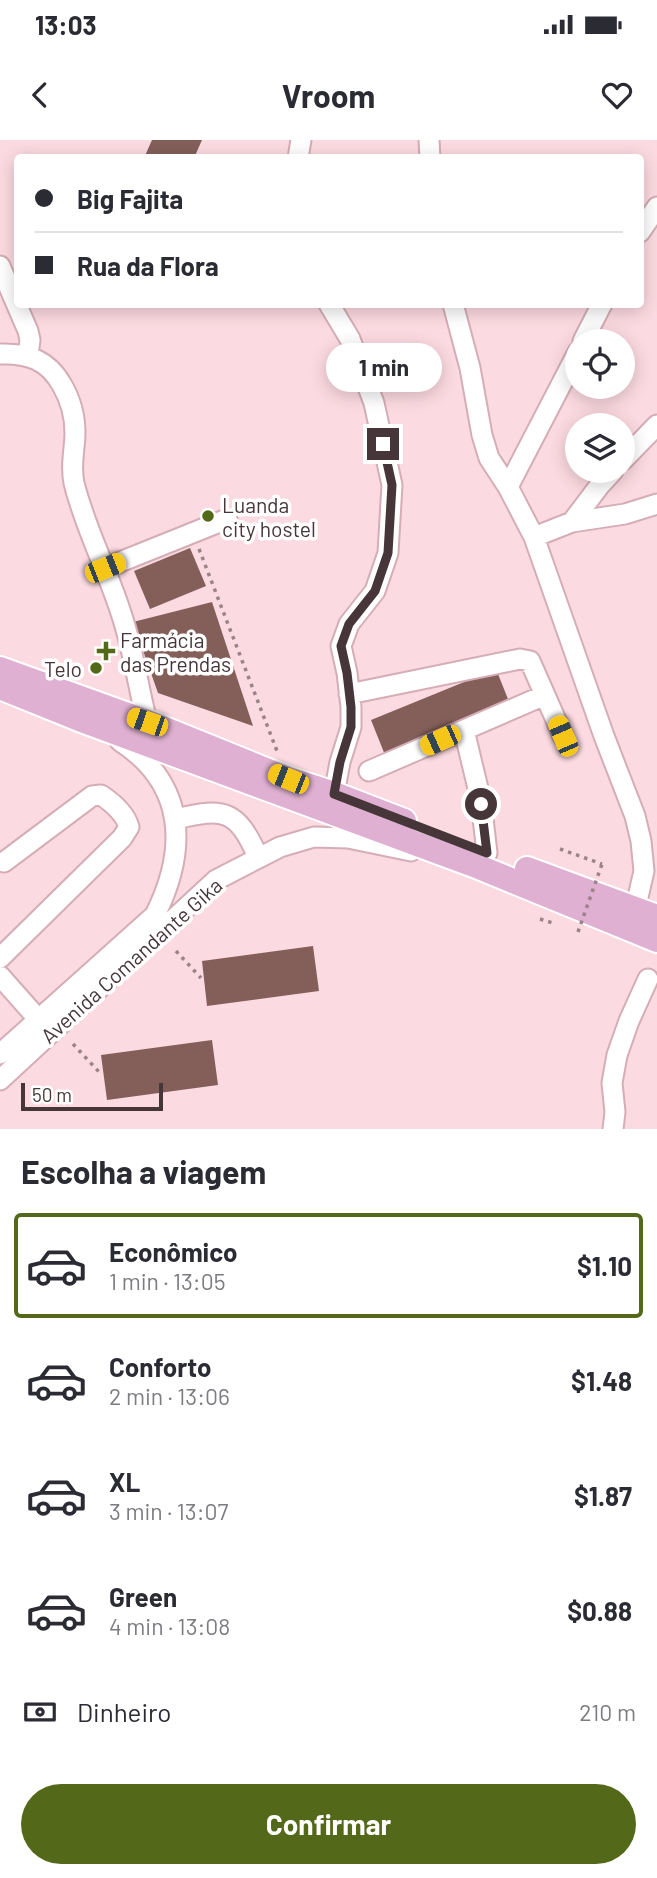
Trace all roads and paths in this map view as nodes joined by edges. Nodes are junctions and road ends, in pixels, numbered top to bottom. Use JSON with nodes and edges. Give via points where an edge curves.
{"nodes":[{"id":1,"x":657,"y":207,"type":"edge"},
{"id":2,"x":644,"y":226,"type":"edge"},
{"id":3,"x":0,"y":266,"type":"edge"},
{"id":4,"x":14,"y":298,"type":"edge"},
{"id":5,"x":18,"y":308,"type":"edge"},
{"id":6,"x":332,"y":308,"type":"edge"},
{"id":7,"x":454,"y":308,"type":"edge"},
{"id":8,"x":600,"y":308,"type":"edge"},
{"id":9,"x":589,"y":329,"type":"edge"},
{"id":10,"x":0,"y":354,"type":"edge"},
{"id":11,"x":28,"y":355,"type":"junction"},
{"id":12,"x":565,"y":377,"type":"edge"},
{"id":13,"x":657,"y":425,"type":"edge"},
{"id":14,"x":635,"y":448,"type":"edge"},
{"id":15,"x":604,"y":483,"type":"edge"},
{"id":16,"x":508,"y":487,"type":"junction"},
{"id":17,"x":657,"y":504,"type":"edge"},
{"id":18,"x":227,"y":519,"type":"dead end"},
{"id":19,"x":572,"y":523,"type":"junction"},
{"id":20,"x":193,"y":533,"type":"junction"},
{"id":21,"x":534,"y":537,"type":"junction"},
{"id":22,"x":105,"y":568,"type":"junction"},
{"id":23,"x":0,"y":668,"type":"edge"},
{"id":24,"x":0,"y":687,"type":"edge"},
{"id":25,"x":349,"y":694,"type":"junction"},
{"id":26,"x":545,"y":695,"type":"junction"},
{"id":27,"x":79,"y":719,"type":"junction"},
{"id":28,"x":147,"y":722,"type":"junction"},
{"id":29,"x":464,"y":730,"type":"junction"},
{"id":30,"x":563,"y":736,"type":"dead end"},
{"id":31,"x":369,"y":771,"type":"dead end"},
{"id":32,"x":288,"y":779,"type":"junction"},
{"id":33,"x":334,"y":794,"type":"junction"},
{"id":34,"x":176,"y":819,"type":"junction"},
{"id":35,"x":560,"y":849,"type":"dead end"},
{"id":36,"x":258,"y":858,"type":"junction"},
{"id":37,"x":481,"y":859,"type":"junction"},
{"id":38,"x":5,"y":862,"type":"dead end"},
{"id":39,"x":646,"y":913,"type":"edge"},
{"id":40,"x":578,"y":932,"type":"dead end"},
{"id":41,"x":657,"y":940,"type":"edge"},
{"id":42,"x":176,"y":951,"type":"dead end"},
{"id":43,"x":0,"y":958,"type":"edge"},
{"id":44,"x":0,"y":976,"type":"edge"},
{"id":45,"x":201,"y":978,"type":"dead end"},
{"id":46,"x":648,"y":979,"type":"dead end"},
{"id":47,"x":39,"y":1020,"type":"junction"},
{"id":48,"x":73,"y":1044,"type":"dead end"},
{"id":49,"x":0,"y":1054,"type":"edge"},
{"id":50,"x":101,"y":1074,"type":"dead end"},
{"id":51,"x":0,"y":1080,"type":"edge"},
{"id":52,"x":612,"y":1129,"type":"edge"}],
"edges":[{"from":1,"to":2,"type":"street"},
{"from":3,"to":4,"type":"street"},
{"from":5,"to":11,"type":"street","via":[[30,340]]},
{"from":6,"to":25,"type":"street","via":[[350,339],[374,402],[392,485],[388,553],[375,591],[349,624],[341,646]]},
{"from":7,"to":16,"type":"street","via":[[482,435],[489,458]]},
{"from":8,"to":9,"type":"street"},
{"from":10,"to":11,"type":"street"},
{"from":11,"to":22,"type":"street","via":[[62,383],[71,403],[74,484]]},
{"from":12,"to":16,"type":"street"},
{"from":13,"to":14,"type":"street"},
{"from":15,"to":19,"type":"street"},
{"from":16,"to":21,"type":"street"},
{"from":17,"to":19,"type":"street"},
{"from":18,"to":20,"type":"street"},
{"from":19,"to":21,"type":"street"},
{"from":20,"to":22,"type":"street"},
{"from":20,"to":32,"type":"path"},
{"from":21,"to":39,"type":"street","via":[[635,816]]},
{"from":22,"to":28,"type":"street","via":[[122,614]]},
{"from":23,"to":28,"type":"main road"},
{"from":24,"to":27,"type":"main road"},
{"from":25,"to":26,"type":"street","via":[[520,659],[530,661]]},
{"from":25,"to":33,"type":"street","via":[[351,727]]},
{"from":26,"to":29,"type":"street"},
{"from":26,"to":30,"type":"street"},
{"from":27,"to":34,"type":"street","name":"Avenida Comandante Gika","via":[[141,755],[167,790]]},
{"from":27,"to":37,"type":"main road"},
{"from":28,"to":32,"type":"main road"},
{"from":29,"to":31,"type":"street"},
{"from":29,"to":37,"type":"street","via":[[481,801]]},
{"from":32,"to":33,"type":"main road"},
{"from":33,"to":37,"type":"main road"},
{"from":34,"to":36,"type":"street","via":[[223,813],[242,827]]},
{"from":34,"to":47,"type":"street","name":"Avenida Comandante Gika","via":[[174,864],[155,915]]},
{"from":35,"to":40,"type":"path","bridge":true,"via":[[602,864]]},
{"from":36,"to":37,"type":"street","name":"Avenida Comandante Gika","via":[[314,837]]},
{"from":36,"to":51,"type":"street","name":"Avenida Comandante Gika","via":[[216,880]]},
{"from":37,"to":39,"type":"main road"},
{"from":37,"to":41,"type":"main road"},
{"from":38,"to":43,"type":"street","via":[[92,796],[110,801],[129,827]]},
{"from":42,"to":45,"type":"path"},
{"from":44,"to":47,"type":"street"},
{"from":46,"to":52,"type":"street","via":[[617,1055]]},
{"from":47,"to":49,"type":"street","name":"Avenida Comandante Gika"},
{"from":48,"to":50,"type":"path"}]}
